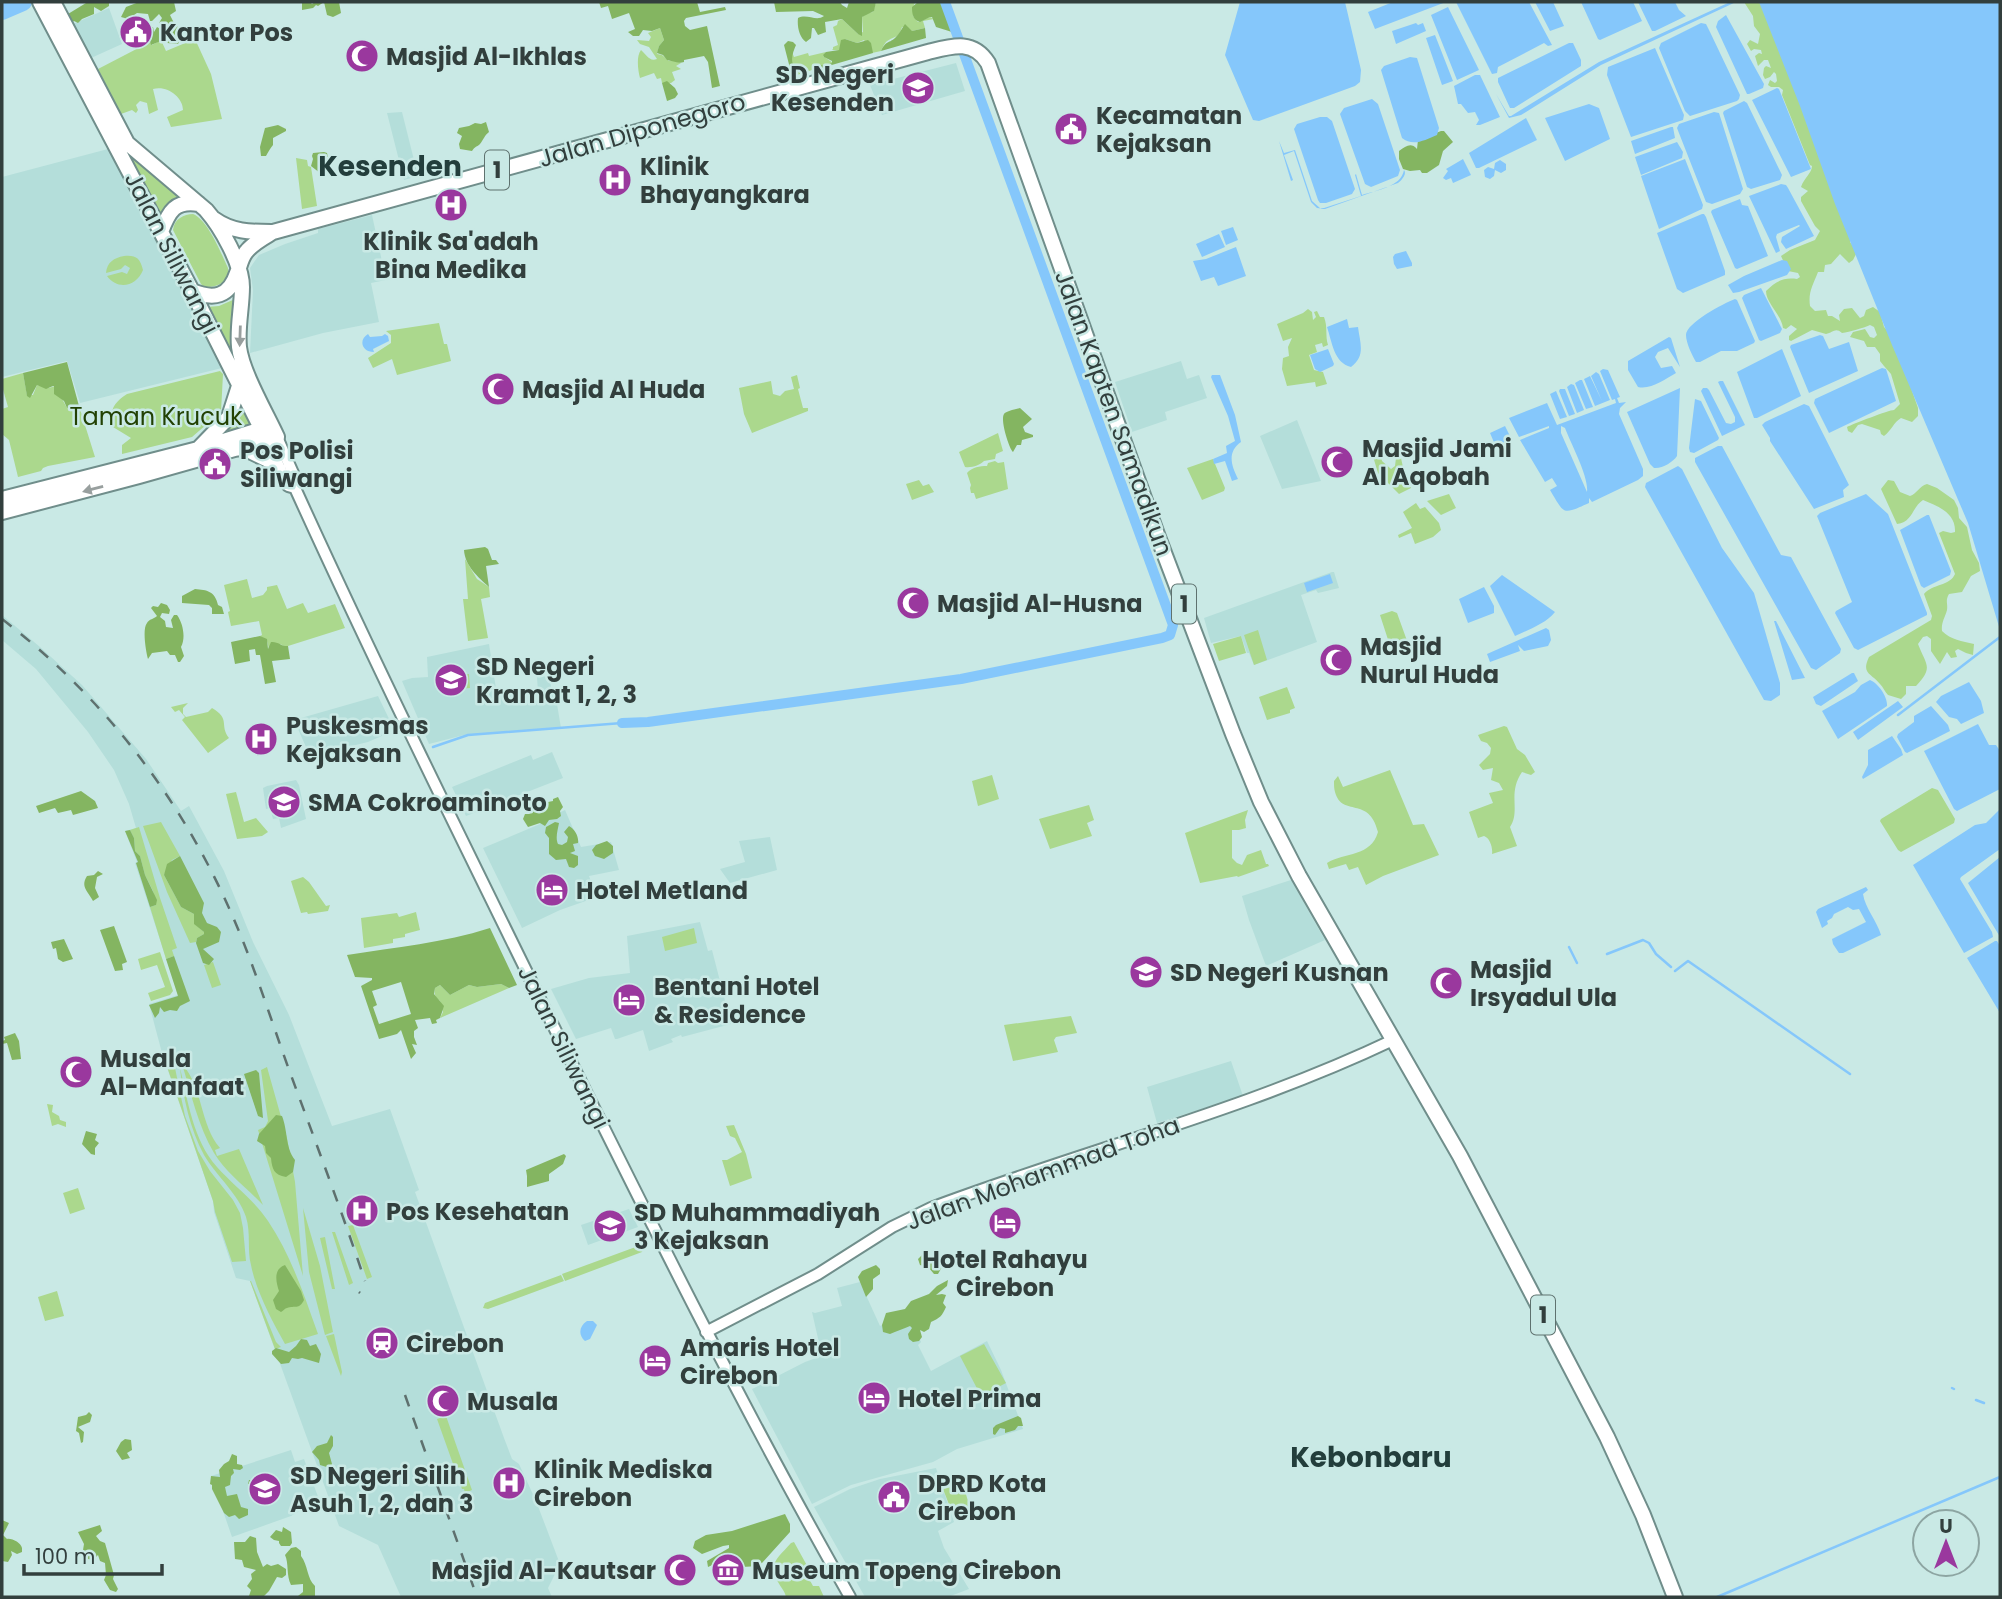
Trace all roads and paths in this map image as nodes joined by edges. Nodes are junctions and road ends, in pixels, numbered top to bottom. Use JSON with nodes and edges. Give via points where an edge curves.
{"nodes":[{"id":1,"x":40,"y":2,"type":"edge"},
{"id":2,"x":52,"y":10,"type":"edge"},
{"id":3,"x":963,"y":47,"type":"joint"},
{"id":4,"x":199,"y":204,"type":"junction"},
{"id":5,"x":213,"y":218,"type":"junction"},
{"id":6,"x":162,"y":232,"type":"junction"},
{"id":7,"x":273,"y":232,"type":"junction"},
{"id":8,"x":239,"y":268,"type":"junction"},
{"id":9,"x":192,"y":291,"type":"junction"},
{"id":10,"x":240,"y":386,"type":"junction"},
{"id":11,"x":269,"y":433,"type":"junction"},
{"id":12,"x":198,"y":449,"type":"junction"},
{"id":13,"x":236,"y":450,"type":"junction"},
{"id":14,"x":280,"y":468,"type":"junction"},
{"id":15,"x":295,"y":488,"type":"junction"},
{"id":16,"x":2,"y":499,"type":"edge"},
{"id":17,"x":2,"y":512,"type":"edge"},
{"id":18,"x":1393,"y":1040,"type":"junction"},
{"id":19,"x":706,"y":1332,"type":"junction"},
{"id":20,"x":849,"y":1597,"type":"edge"},
{"id":21,"x":1675,"y":1597,"type":"edge"}],
"edges":[{"from":1,"to":2,"type":"highway","number":"1"},
{"from":2,"to":4,"type":"highway","name":"Jalan Siliwangi","number":"1","via":[[127,143]]},
{"from":2,"to":6,"type":"highway","name":"Jalan Siliwangi","number":"1"},
{"from":3,"to":7,"type":"highway","name":"Jalan Diponegoro","number":"1","via":[[872,67]]},
{"from":3,"to":18,"type":"highway","name":"Jalan Kapten Samadikun","number":"1","via":[[981,54],[988,63],[1160,542],[1255,787],[1299,876]]},
{"from":4,"to":5,"type":"highway","name":"Jalan Siliwangi","number":"1"},
{"from":4,"to":6,"type":"highway","via":[[176,206]]},
{"from":5,"to":7,"type":"highway","number":"1","via":[[229,228]]},
{"from":5,"to":8,"type":"highway","name":"Jalan Siliwangi","number":"1"},
{"from":6,"to":9,"type":"highway","name":"Jalan Siliwangi","number":"1"},
{"from":7,"to":8,"type":"highway","number":"1","via":[[244,253]]},
{"from":8,"to":9,"type":"highway","number":"1","via":[[226,292],[212,296]]},
{"from":8,"to":11,"type":"highway","name":"Jalan Siliwangi","one_way":true,"via":[[239,348]]},
{"from":9,"to":10,"type":"highway","name":"Jalan Siliwangi"},
{"from":10,"to":11,"type":"highway","name":"Jalan Siliwangi"},
{"from":10,"to":12,"type":"highway","via":[[229,416]]},
{"from":11,"to":12,"type":"highway"},
{"from":11,"to":13,"type":"highway"},
{"from":11,"to":14,"type":"main road","name":"Jalan Siliwangi"},
{"from":11,"to":15,"type":"main road","name":"Jalan Siliwangi","via":[[297,482]]},
{"from":12,"to":16,"type":"highway"},
{"from":13,"to":14,"type":"main road"},
{"from":13,"to":17,"type":"highway","one_way":true},
{"from":14,"to":15,"type":"main road","name":"Jalan Siliwangi","via":[[288,486]]},
{"from":15,"to":19,"type":"main road","name":"Jalan Siliwangi","via":[[406,725]]},
{"from":18,"to":19,"type":"main road","name":"Jalan Mohammad Toha","via":[[1247,1102],[931,1208]]},
{"from":18,"to":21,"type":"highway","number":"1","via":[[1460,1156],[1607,1437]]},
{"from":19,"to":20,"type":"main road","name":"Jalan Siliwangi"}]}
